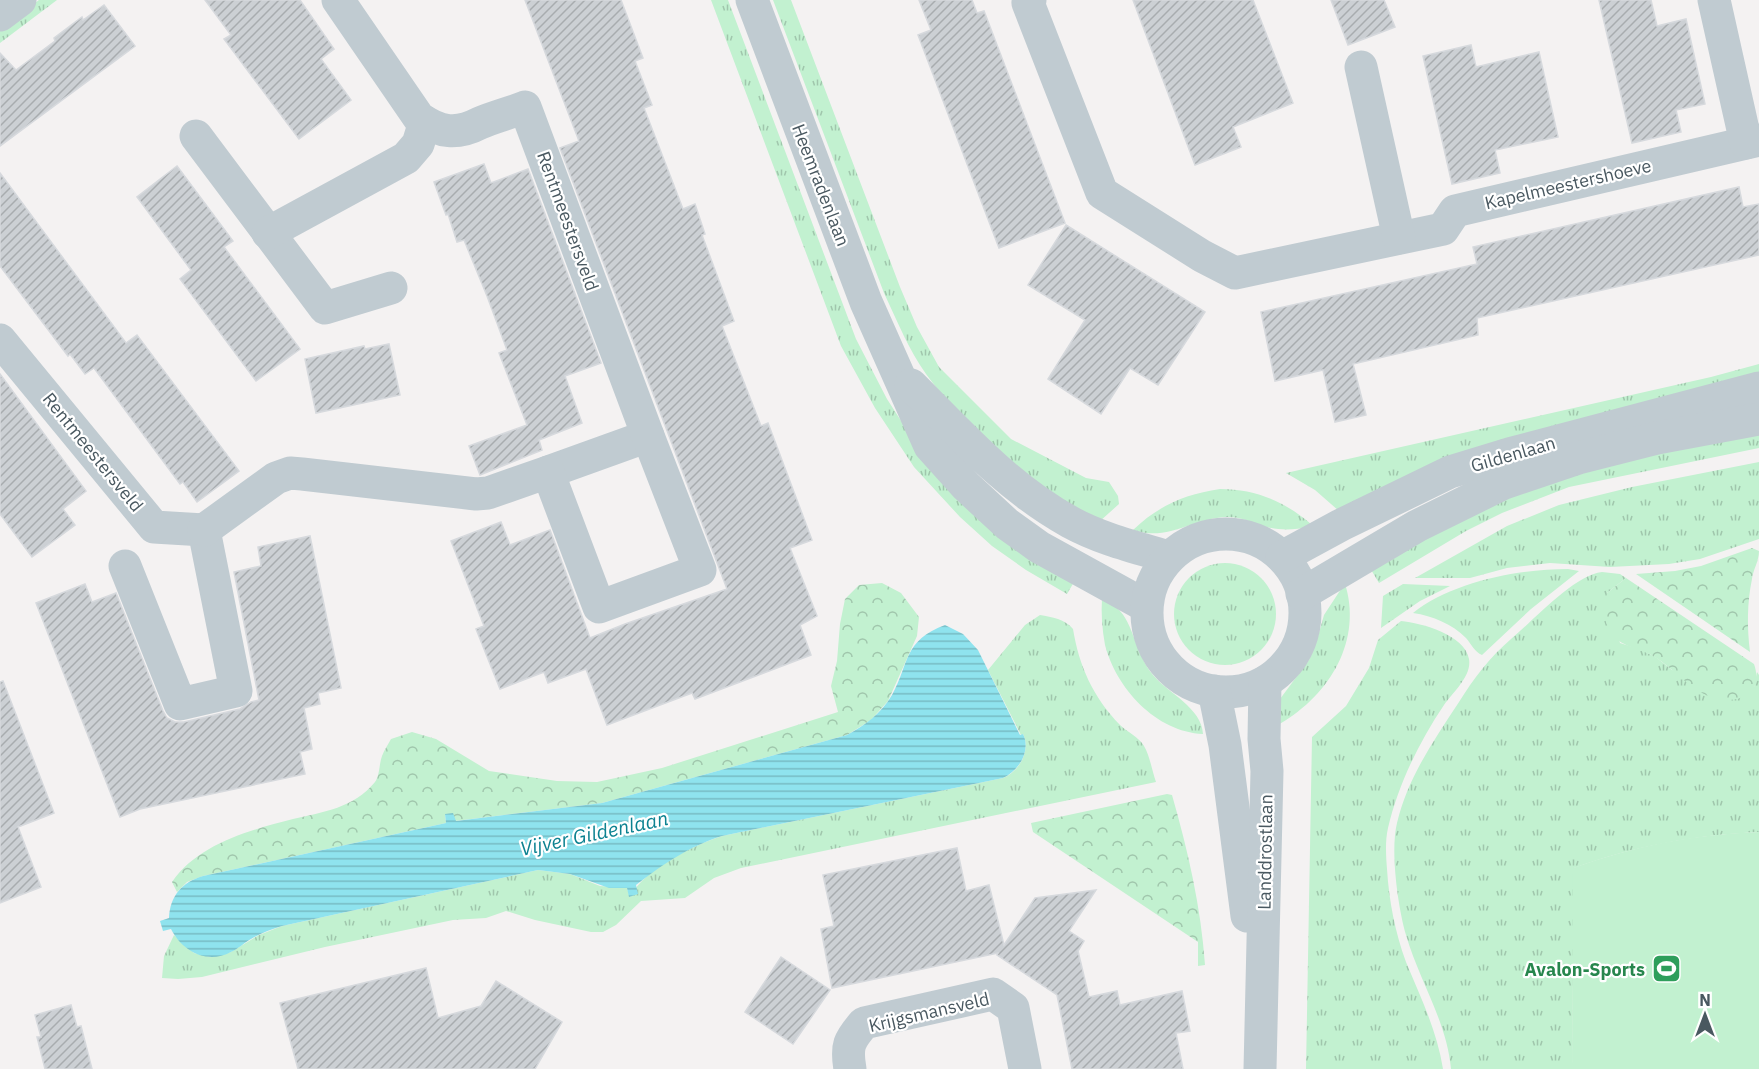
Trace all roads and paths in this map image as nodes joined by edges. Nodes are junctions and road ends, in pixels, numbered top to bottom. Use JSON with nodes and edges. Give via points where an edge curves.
{"nodes":[{"id":1,"x":20,"y":0,"type":"edge"},
{"id":2,"x":338,"y":0,"type":"edge"},
{"id":3,"x":752,"y":0,"type":"edge"},
{"id":4,"x":1030,"y":0,"type":"edge"},
{"id":5,"x":1714,"y":0,"type":"edge"},
{"id":6,"x":0,"y":15,"type":"edge"},
{"id":7,"x":1361,"y":67,"type":"dead end"},
{"id":8,"x":425,"y":122,"type":"junction"},
{"id":9,"x":195,"y":136,"type":"dead end"},
{"id":10,"x":1753,"y":141,"type":"edge"},
{"id":11,"x":268,"y":233,"type":"junction"},
{"id":12,"x":1399,"y":238,"type":"junction"},
{"id":13,"x":391,"y":288,"type":"dead end"},
{"id":14,"x":0,"y":339,"type":"edge"},
{"id":15,"x":895,"y":368,"type":"junction"},
{"id":16,"x":1759,"y":388,"type":"edge"},
{"id":17,"x":1759,"y":419,"type":"edge"},
{"id":18,"x":648,"y":436,"type":"junction"},
{"id":19,"x":548,"y":472,"type":"junction"},
{"id":20,"x":204,"y":530,"type":"junction"},
{"id":21,"x":1169,"y":557,"type":"junction"},
{"id":22,"x":1282,"y":557,"type":"junction"},
{"id":23,"x":125,"y":566,"type":"dead end"},
{"id":24,"x":1302,"y":594,"type":"junction"},
{"id":25,"x":1146,"y":606,"type":"junction"},
{"id":26,"x":1265,"y":682,"type":"junction"},
{"id":27,"x":1214,"y":691,"type":"junction"},
{"id":28,"x":1261,"y":1022,"type":"junction"},
{"id":29,"x":849,"y":1069,"type":"edge"},
{"id":30,"x":1025,"y":1069,"type":"edge"},
{"id":31,"x":1260,"y":1069,"type":"edge"}],
"edges":[{"from":1,"to":6,"type":"street"},
{"from":2,"to":8,"type":"street"},
{"from":3,"to":15,"type":"street","name":"Heemradenlaan","via":[[866,302]]},
{"from":4,"to":12,"type":"street","name":"Kapelmeestershoeve","via":[[1102,193],[1235,273]]},
{"from":5,"to":10,"type":"street","name":"Kapelmeestershoeve"},
{"from":7,"to":12,"type":"street"},
{"from":8,"to":11,"type":"street","via":[[416,149],[406,158]]},
{"from":8,"to":18,"type":"street","name":"Rentmeestersveld","via":[[437,129],[460,132],[525,107]]},
{"from":9,"to":11,"type":"street"},
{"from":10,"to":12,"type":"street","name":"Kapelmeestershoeve","via":[[1455,211],[1443,229]]},
{"from":11,"to":13,"type":"street","via":[[325,308]]},
{"from":14,"to":20,"type":"street","name":"Rentmeestersveld","via":[[154,527]]},
{"from":15,"to":21,"type":"street","name":"Heemradenlaan","via":[[986,461],[1031,497],[1103,537]]},
{"from":15,"to":25,"type":"street","name":"Heemradenlaan","via":[[930,446],[992,512],[1039,547]]},
{"from":16,"to":22,"type":"street","name":"Gildenlaan","via":[[1450,472]]},
{"from":17,"to":24,"type":"street","name":"Gildenlaan","via":[[1657,438],[1578,458],[1504,483],[1416,526]]},
{"from":18,"to":19,"type":"street"},
{"from":18,"to":19,"type":"street","name":"Rentmeestersveld","via":[[700,570],[599,607]]},
{"from":19,"to":20,"type":"street","via":[[488,494],[286,474]]},
{"from":20,"to":23,"type":"street","via":[[236,691],[180,704]]},
{"from":21,"to":22,"type":"street","via":[[1205,536],[1225,534],[1246,536]]},
{"from":21,"to":25,"type":"street","via":[[1153,579]]},
{"from":22,"to":24,"type":"street"},
{"from":24,"to":26,"type":"street","via":[[1302,634],[1282,669]]},
{"from":25,"to":27,"type":"street","via":[[1148,630],[1156,652],[1171,671],[1191,684]]},
{"from":26,"to":27,"type":"street","via":[[1240,691]]},
{"from":26,"to":28,"type":"street","name":"Landdrostlaan","via":[[1267,771]]},
{"from":27,"to":28,"type":"street","name":"Landdrostlaan","via":[[1227,756]]},
{"from":28,"to":31,"type":"street","name":"Landdrostlaan"},
{"from":29,"to":30,"type":"street","name":"Krijgsmansveld","via":[[851,1038],[864,1023],[993,994],[1013,1008]]}]}
